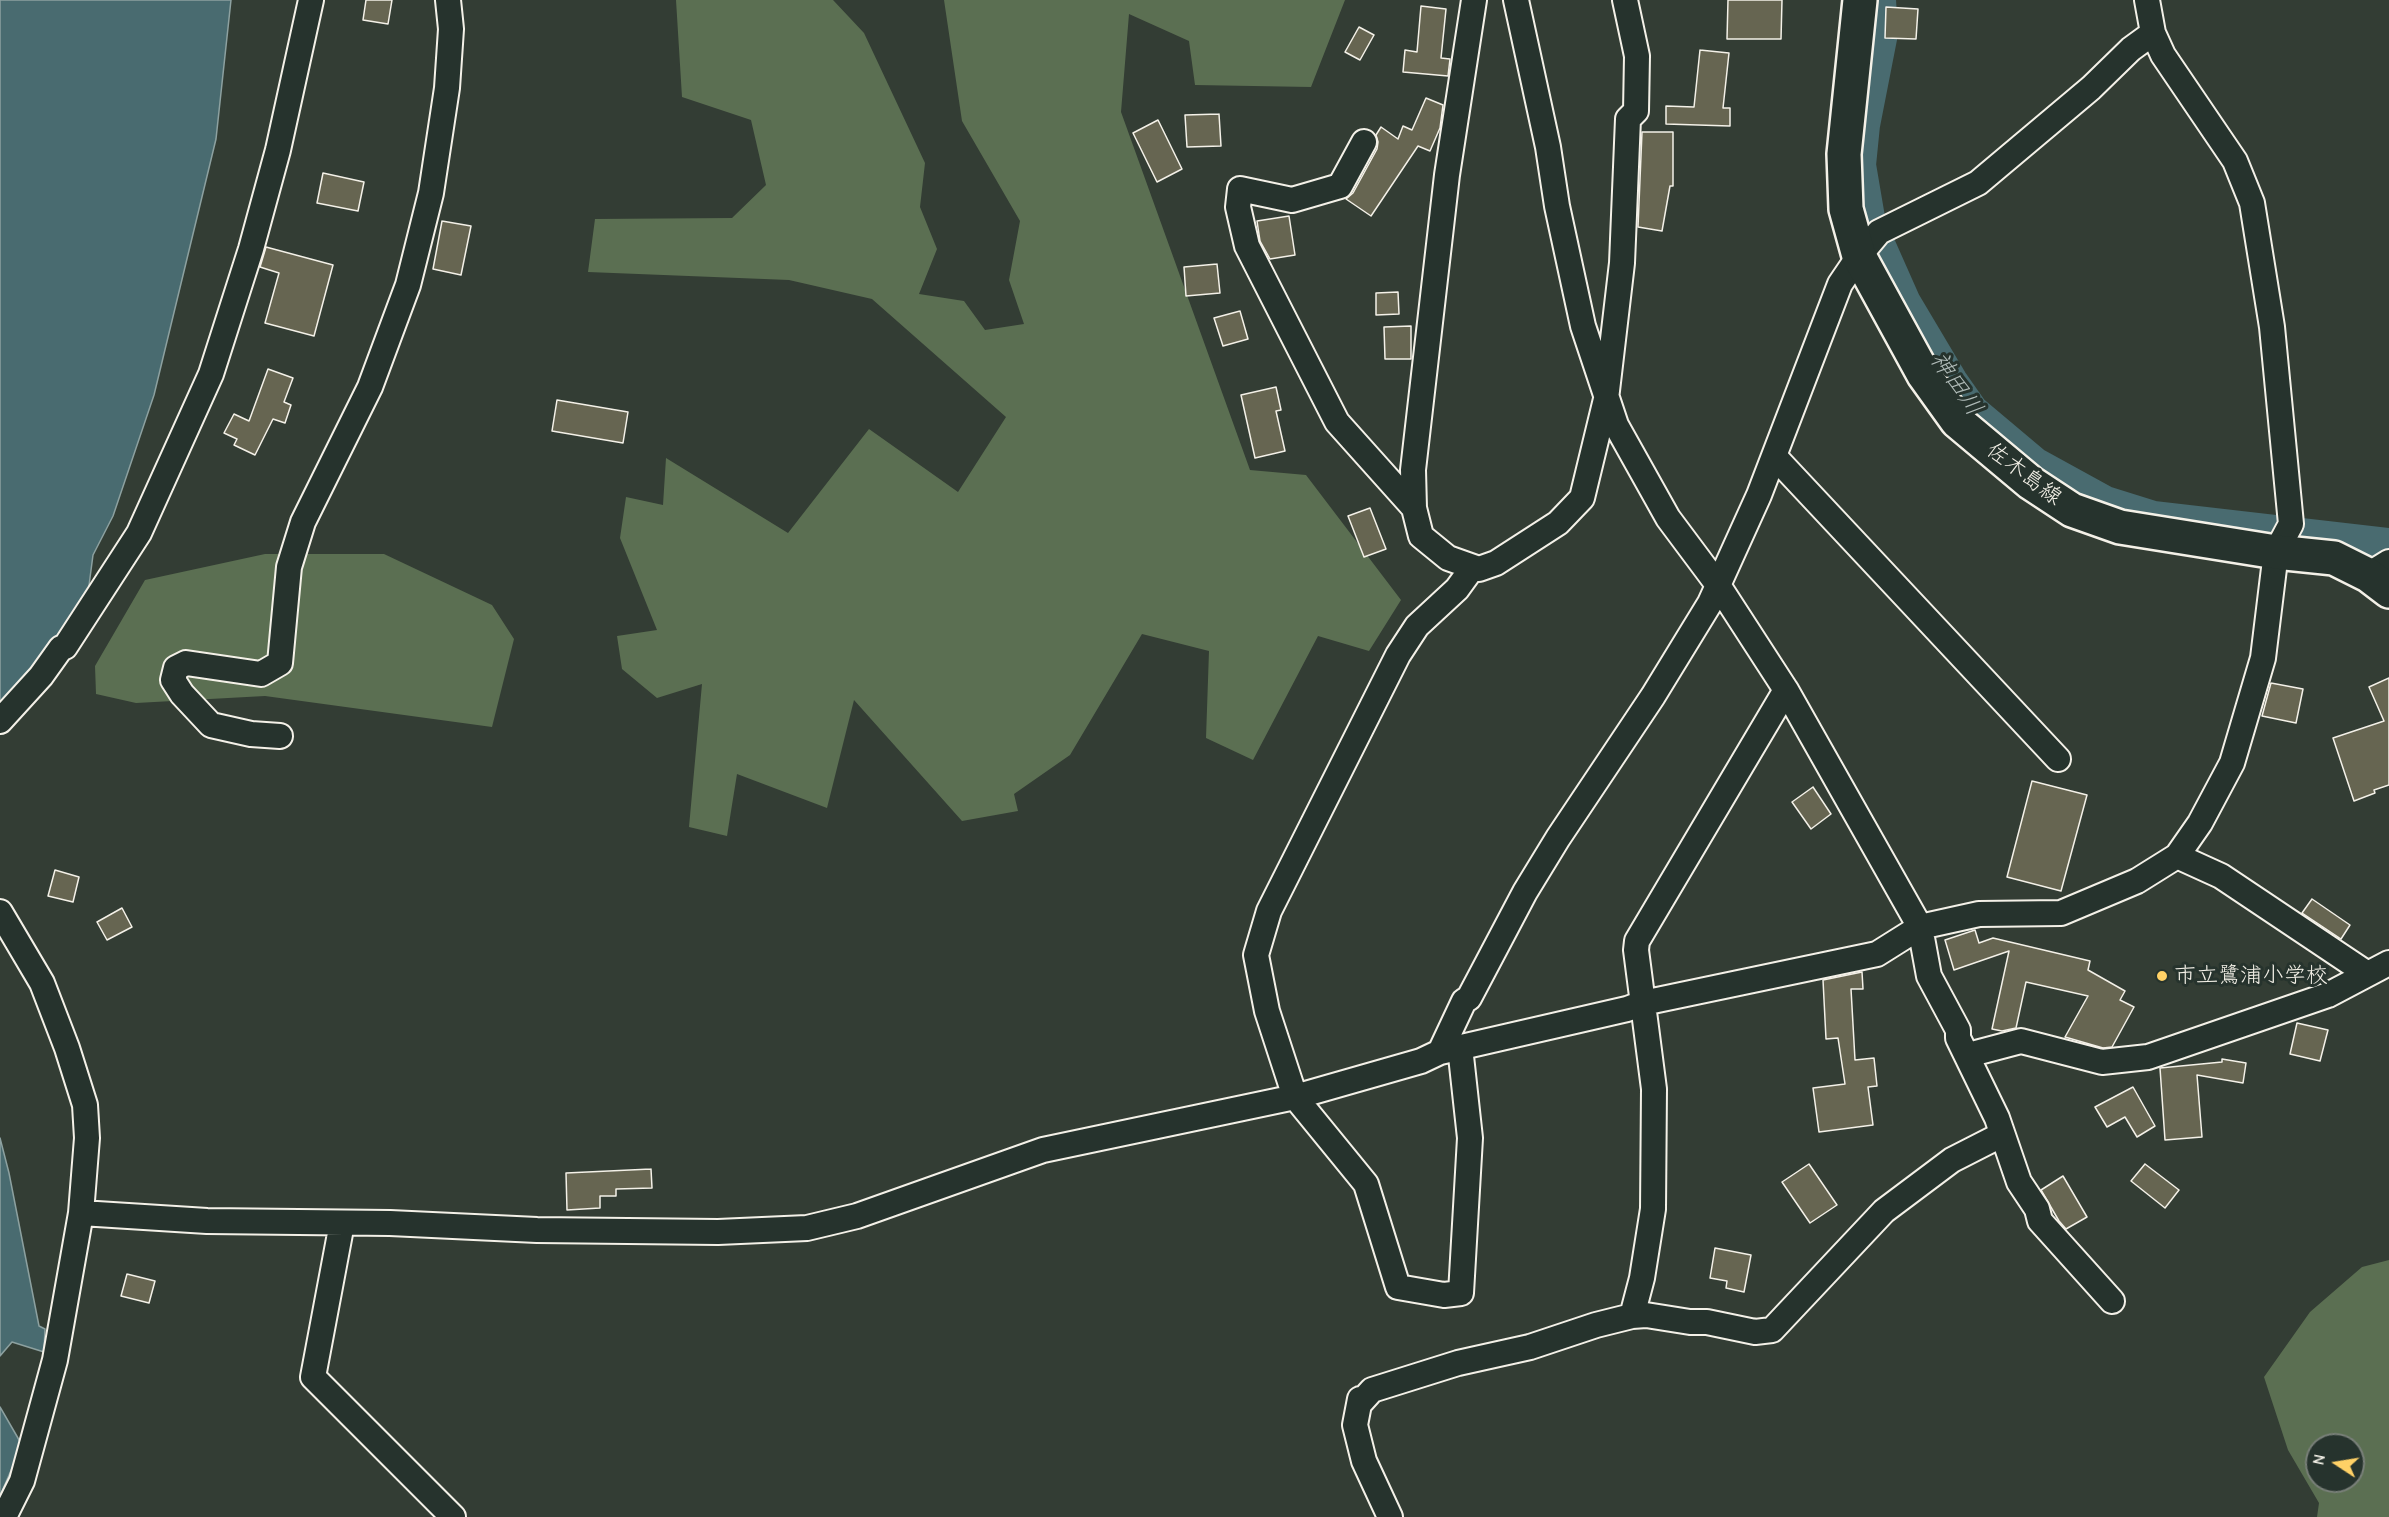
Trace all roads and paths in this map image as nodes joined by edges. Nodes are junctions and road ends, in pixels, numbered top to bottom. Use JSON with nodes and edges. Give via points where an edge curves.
{"nodes":[{"id":1,"x":311,"y":0,"type":"edge"},
{"id":2,"x":448,"y":0,"type":"edge"},
{"id":3,"x":1474,"y":0,"type":"edge"},
{"id":4,"x":1516,"y":0,"type":"edge"},
{"id":5,"x":1625,"y":0,"type":"edge"},
{"id":6,"x":1860,"y":0,"type":"edge"},
{"id":7,"x":2147,"y":0,"type":"edge"},
{"id":8,"x":2153,"y":33,"type":"junction"},
{"id":9,"x":1364,"y":142,"type":"dead end"},
{"id":10,"x":1859,"y":255,"type":"junction"},
{"id":11,"x":1606,"y":399,"type":"junction"},
{"id":12,"x":1774,"y":456,"type":"junction"},
{"id":13,"x":1414,"y":508,"type":"junction"},
{"id":14,"x":2276,"y":552,"type":"junction"},
{"id":15,"x":1473,"y":567,"type":"junction"},
{"id":16,"x":2382,"y":576,"type":"edge"},
{"id":17,"x":1718,"y":585,"type":"junction"},
{"id":18,"x":1786,"y":690,"type":"junction"},
{"id":19,"x":0,"y":721,"type":"edge"},
{"id":20,"x":280,"y":736,"type":"dead end"},
{"id":21,"x":2058,"y":759,"type":"dead end"},
{"id":22,"x":2177,"y":855,"type":"junction"},
{"id":23,"x":0,"y":912,"type":"edge"},
{"id":24,"x":1920,"y":927,"type":"junction"},
{"id":25,"x":2389,"y":963,"type":"edge"},
{"id":26,"x":2366,"y":974,"type":"junction"},
{"id":27,"x":1643,"y":1003,"type":"junction"},
{"id":28,"x":1450,"y":1049,"type":"junction"},
{"id":29,"x":1968,"y":1055,"type":"junction"},
{"id":30,"x":1295,"y":1097,"type":"junction"},
{"id":31,"x":2001,"y":1135,"type":"junction"},
{"id":32,"x":81,"y":1213,"type":"junction"},
{"id":33,"x":342,"y":1223,"type":"junction"},
{"id":34,"x":2112,"y":1301,"type":"dead end"},
{"id":35,"x":1632,"y":1316,"type":"junction"},
{"id":36,"x":4,"y":1517,"type":"edge"},
{"id":37,"x":453,"y":1517,"type":"edge"},
{"id":38,"x":1390,"y":1517,"type":"edge"}],
"edges":[{"from":1,"to":19,"type":"street","via":[[278,150],[212,374],[139,533],[65,647]]},
{"from":2,"to":20,"type":"street","via":[[451,28],[447,88],[431,193],[408,285],[370,387],[303,522],[289,567],[280,663],[261,674],[186,663],[176,668],[173,681],[212,725]]},
{"from":3,"to":13,"type":"street","via":[[1447,175],[1413,470]]},
{"from":4,"to":11,"type":"street","via":[[1583,326]]},
{"from":5,"to":11,"type":"street","via":[[1637,56],[1636,111],[1628,119],[1622,263]]},
{"from":6,"to":10,"type":"main road","name":"佐木島線","via":[[1844,154],[1846,208]]},
{"from":7,"to":8,"type":"street"},
{"from":8,"to":10,"type":"street","via":[[1978,183],[1879,232]]},
{"from":8,"to":14,"type":"street","via":[[2163,55],[2235,161],[2252,203],[2272,327],[2291,524]]},
{"from":9,"to":13,"type":"street","via":[[1340,186],[1292,200],[1240,189],[1238,207],[1247,246],[1337,422]]},
{"from":10,"to":12,"type":"street","via":[[1840,284]]},
{"from":10,"to":14,"type":"main road","name":"佐木島線","via":[[1924,375],[1957,421],[2031,483],[2072,510],[2120,527]]},
{"from":11,"to":15,"type":"street","via":[[1582,498],[1558,523],[1496,563]]},
{"from":11,"to":17,"type":"street","via":[[1616,425],[1668,518]]},
{"from":12,"to":17,"type":"street"},
{"from":12,"to":21,"type":"street"},
{"from":13,"to":15,"type":"street","via":[[1421,536],[1448,558]]},
{"from":14,"to":16,"type":"main road","name":"佐木島線","via":[[2334,558]]},
{"from":14,"to":22,"type":"street","via":[[2263,658],[2232,763],[2200,824]]},
{"from":15,"to":30,"type":"street","via":[[1457,589],[1417,626],[1398,655],[1269,911],[1256,955],[1267,1011]]},
{"from":17,"to":18,"type":"street"},
{"from":17,"to":28,"type":"street","via":[[1653,696],[1525,892],[1464,1001]]},
{"from":18,"to":24,"type":"street"},
{"from":18,"to":27,"type":"street","via":[[1637,941]]},
{"from":22,"to":24,"type":"street","via":[[2137,881],[2061,913],[1979,915]]},
{"from":22,"to":26,"type":"street","via":[[2221,876]]},
{"from":23,"to":32,"type":"street","via":[[42,983],[85,1105],[87,1138]]},
{"from":24,"to":27,"type":"street","via":[[1877,954]]},
{"from":24,"to":29,"type":"street","via":[[1929,976]]},
{"from":25,"to":26,"type":"street"},
{"from":26,"to":29,"type":"street","via":[[2328,995],[2148,1057],[2102,1062],[2021,1041]]},
{"from":27,"to":28,"type":"street"},
{"from":27,"to":35,"type":"street","via":[[1654,1089],[1653,1209]]},
{"from":28,"to":30,"type":"street"},
{"from":28,"to":30,"type":"street","via":[[1470,1138],[1461,1293],[1444,1295],[1398,1287],[1366,1184]]},
{"from":29,"to":31,"type":"street"},
{"from":30,"to":33,"type":"street","via":[[1043,1150],[857,1216],[807,1228],[718,1232]]},
{"from":31,"to":34,"type":"street","via":[[2019,1182],[2037,1209],[2040,1221]]},
{"from":31,"to":35,"type":"street","via":[[1952,1160],[1884,1211],[1772,1330],[1755,1332],[1707,1322]]},
{"from":32,"to":33,"type":"street","via":[[207,1221]]},
{"from":32,"to":36,"type":"street","via":[[44,1407],[22,1481]]},
{"from":33,"to":37,"type":"street","via":[[314,1377]]},
{"from":35,"to":38,"type":"street","via":[[1530,1347],[1458,1363],[1372,1390],[1360,1399],[1355,1425],[1364,1461]]}]}
